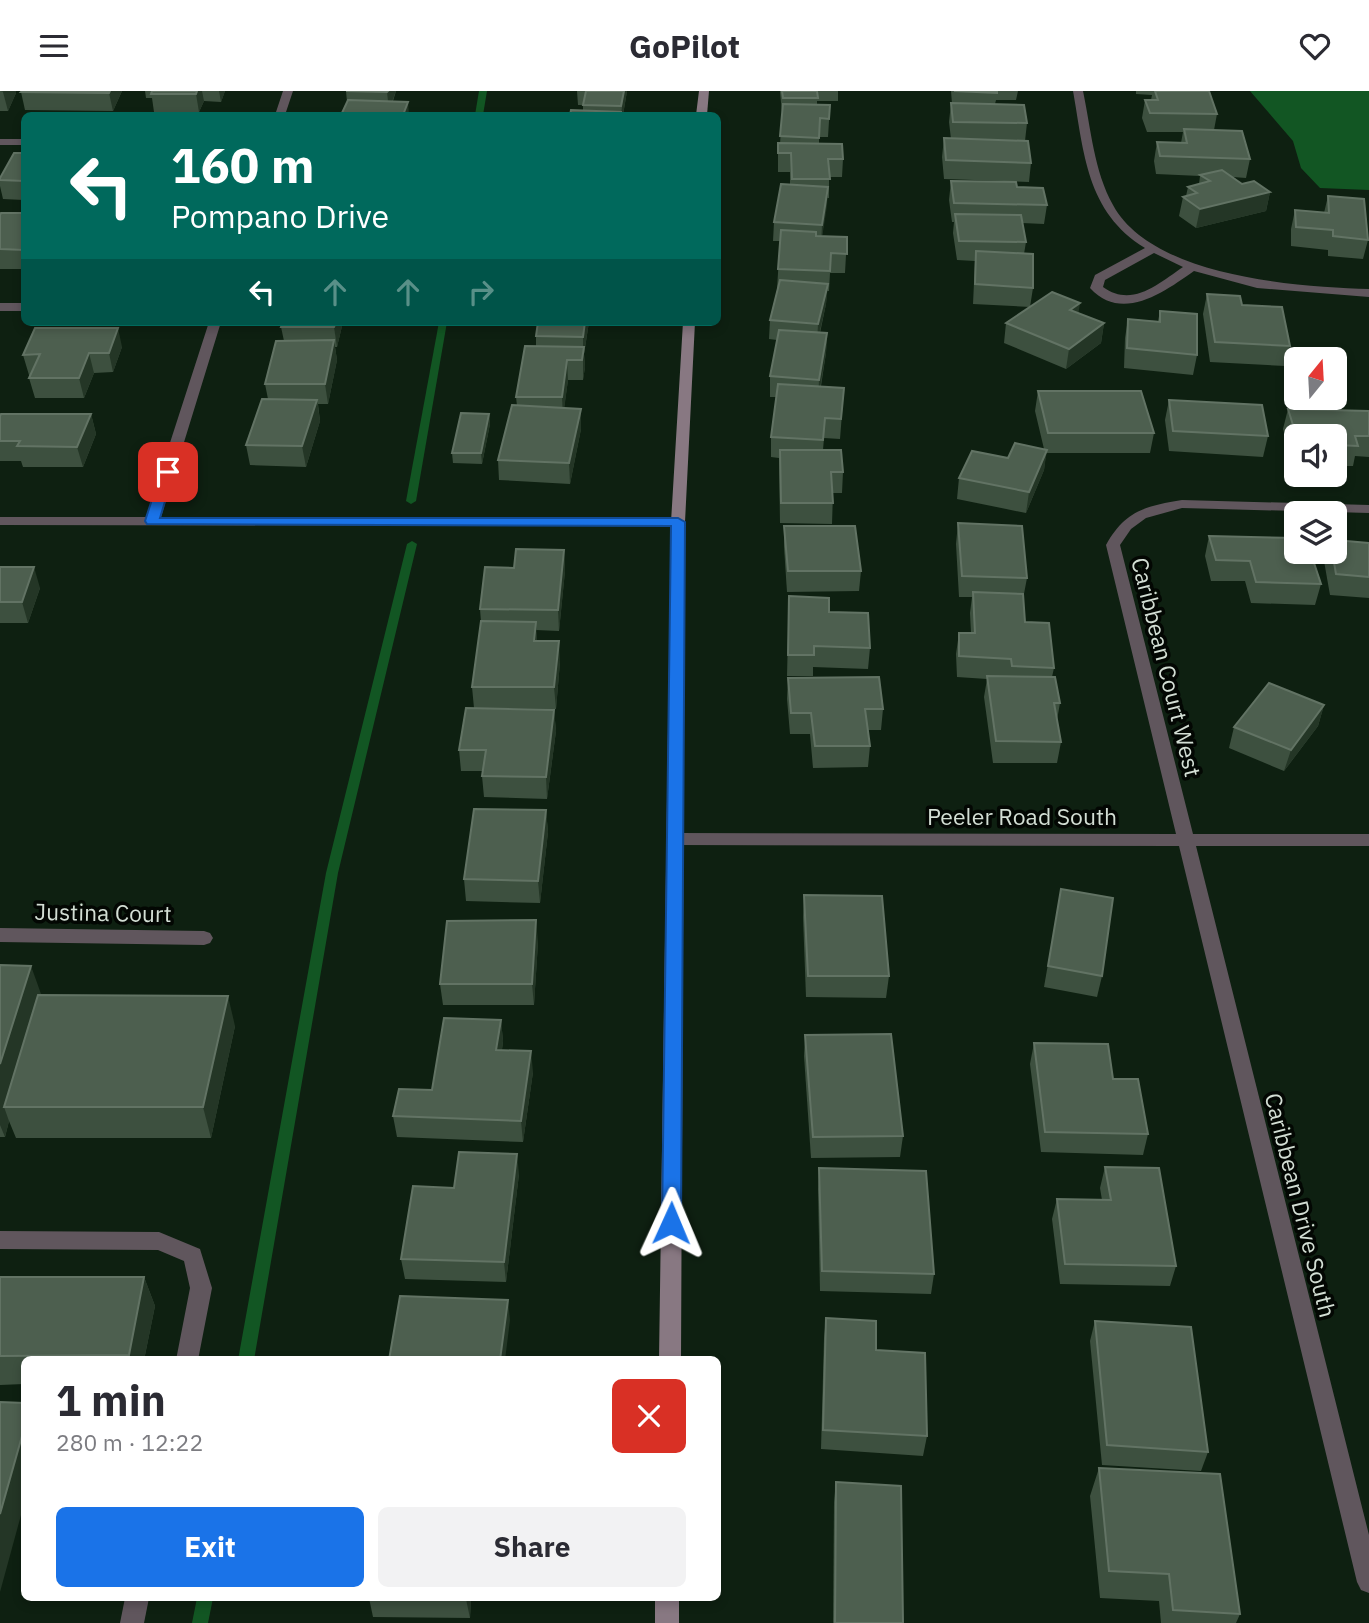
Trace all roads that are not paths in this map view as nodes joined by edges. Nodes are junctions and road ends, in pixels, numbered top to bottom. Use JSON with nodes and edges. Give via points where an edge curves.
{"nodes":[{"id":1,"x":288,"y":91,"type":"edge"},
{"id":2,"x":704,"y":91,"type":"edge"},
{"id":3,"x":1078,"y":91,"type":"edge"},
{"id":4,"x":281,"y":112,"type":"edge"},
{"id":5,"x":702,"y":112,"type":"edge"},
{"id":6,"x":0,"y":142,"type":"edge"},
{"id":7,"x":21,"y":142,"type":"edge"},
{"id":8,"x":1153,"y":248,"type":"junction"},
{"id":9,"x":1193,"y":266,"type":"junction"},
{"id":10,"x":1369,"y":293,"type":"edge"},
{"id":11,"x":0,"y":307,"type":"edge"},
{"id":12,"x":21,"y":307,"type":"edge"},
{"id":13,"x":214,"y":326,"type":"edge"},
{"id":14,"x":689,"y":326,"type":"edge"},
{"id":15,"x":1369,"y":509,"type":"edge"},
{"id":16,"x":0,"y":521,"type":"edge"},
{"id":17,"x":152,"y":521,"type":"junction"},
{"id":18,"x":678,"y":522,"type":"junction"},
{"id":19,"x":676,"y":839,"type":"junction"},
{"id":20,"x":1186,"y":839,"type":"junction"},
{"id":21,"x":1369,"y":840,"type":"edge"},
{"id":22,"x":0,"y":935,"type":"edge"},
{"id":23,"x":204,"y":938,"type":"dead end"},
{"id":24,"x":0,"y":1240,"type":"edge"},
{"id":25,"x":188,"y":1356,"type":"edge"},
{"id":26,"x":670,"y":1356,"type":"edge"},
{"id":27,"x":1369,"y":1582,"type":"edge"},
{"id":28,"x":136,"y":1601,"type":"edge"},
{"id":29,"x":667,"y":1601,"type":"edge"},
{"id":30,"x":132,"y":1623,"type":"edge"},
{"id":31,"x":667,"y":1623,"type":"edge"}],
"edges":[{"from":1,"to":4,"type":"street"},
{"from":2,"to":5,"type":"main road"},
{"from":3,"to":8,"type":"street","via":[[1099,189],[1115,219]]},
{"from":6,"to":7,"type":"street"},
{"from":8,"to":9,"type":"street"},
{"from":8,"to":9,"type":"street","via":[[1099,278],[1096,288],[1105,296],[1128,301],[1145,298]]},
{"from":9,"to":10,"type":"street","via":[[1237,281]]},
{"from":11,"to":12,"type":"street"},
{"from":13,"to":17,"type":"street"},
{"from":14,"to":18,"type":"main road"},
{"from":15,"to":20,"type":"street","name":"Caribbean Court West","via":[[1182,505],[1156,509],[1121,527],[1113,545]]},
{"from":16,"to":17,"type":"street"},
{"from":17,"to":18,"type":"street"},
{"from":18,"to":19,"type":"main road"},
{"from":19,"to":20,"type":"street","name":"Peeler Road South"},
{"from":19,"to":26,"type":"main road"},
{"from":20,"to":21,"type":"street","name":"Peeler Road South"},
{"from":20,"to":27,"type":"street","name":"Caribbean Drive South"},
{"from":22,"to":23,"type":"street","name":"Justina Court"},
{"from":24,"to":25,"type":"street","via":[[159,1241],[193,1255],[201,1288]]},
{"from":28,"to":30,"type":"street"},
{"from":29,"to":31,"type":"main road"}]}
